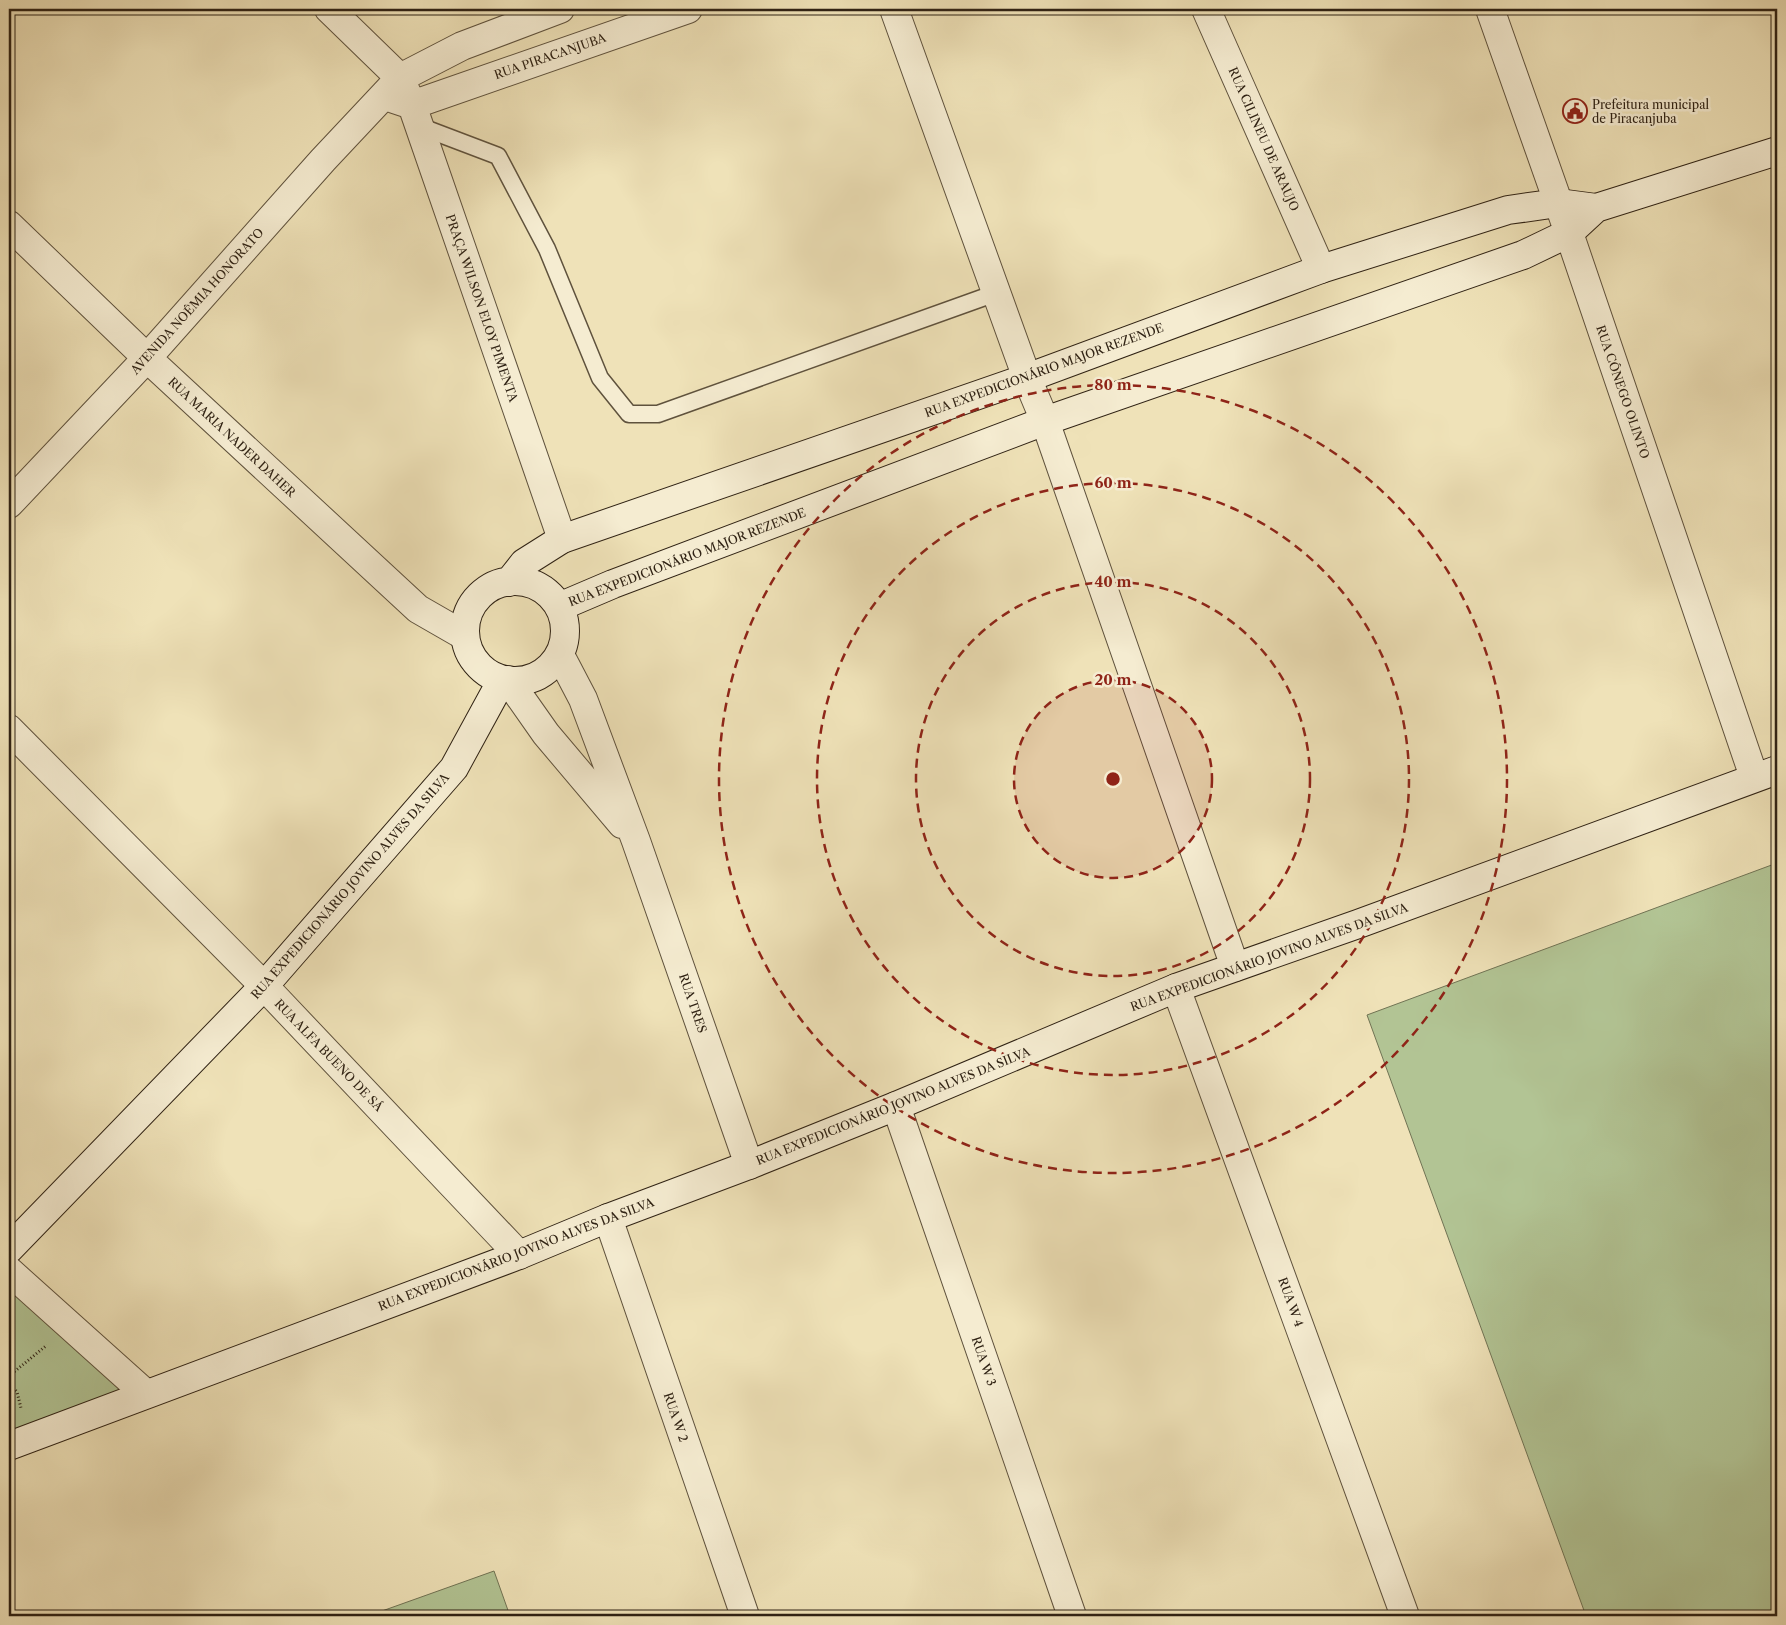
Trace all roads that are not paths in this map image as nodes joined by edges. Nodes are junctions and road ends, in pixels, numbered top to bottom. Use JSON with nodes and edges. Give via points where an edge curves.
{"nodes":[{"id":1,"x":329,"y":9,"type":"edge"},
{"id":2,"x":560,"y":9,"type":"edge"},
{"id":3,"x":688,"y":9,"type":"edge"},
{"id":4,"x":894,"y":9,"type":"edge"},
{"id":5,"x":1206,"y":9,"type":"edge"},
{"id":6,"x":1490,"y":9,"type":"edge"},
{"id":7,"x":391,"y":87,"type":"junction"},
{"id":8,"x":416,"y":116,"type":"junction"},
{"id":9,"x":1777,"y":151,"type":"edge"},
{"id":10,"x":1558,"y":203,"type":"junction"},
{"id":11,"x":1596,"y":208,"type":"junction"},
{"id":12,"x":9,"y":225,"type":"edge"},
{"id":13,"x":1569,"y":233,"type":"junction"},
{"id":14,"x":1321,"y":269,"type":"junction"},
{"id":15,"x":996,"y":293,"type":"junction"},
{"id":16,"x":147,"y":358,"type":"junction"},
{"id":17,"x":1027,"y":378,"type":"junction"},
{"id":18,"x":1046,"y":421,"type":"junction"},
{"id":19,"x":9,"y":504,"type":"edge"},
{"id":20,"x":562,"y":540,"type":"junction"},
{"id":21,"x":509,"y":582,"type":"junction"},
{"id":22,"x":559,"y":607,"type":"junction"},
{"id":23,"x":464,"y":636,"type":"junction"},
{"id":24,"x":560,"y":655,"type":"junction"},
{"id":25,"x":505,"y":680,"type":"junction"},
{"id":26,"x":9,"y":729,"type":"edge"},
{"id":27,"x":1766,"y":773,"type":"edge"},
{"id":28,"x":636,"y":841,"type":"junction"},
{"id":29,"x":1235,"y":967,"type":"junction"},
{"id":30,"x":264,"y":986,"type":"junction"},
{"id":31,"x":1176,"y":988,"type":"junction"},
{"id":32,"x":896,"y":1106,"type":"junction"},
{"id":33,"x":750,"y":1165,"type":"junction"},
{"id":34,"x":608,"y":1218,"type":"junction"},
{"id":35,"x":9,"y":1249,"type":"edge"},
{"id":36,"x":519,"y":1255,"type":"junction"},
{"id":37,"x":9,"y":1271,"type":"edge"},
{"id":38,"x":146,"y":1394,"type":"junction"},
{"id":39,"x":9,"y":1446,"type":"edge"},
{"id":40,"x":745,"y":1616,"type":"edge"},
{"id":41,"x":1072,"y":1616,"type":"edge"},
{"id":42,"x":1406,"y":1616,"type":"edge"}],
"edges":[{"from":1,"to":7,"type":"street"},
{"from":2,"to":7,"type":"street","via":[[462,46]]},
{"from":3,"to":8,"type":"street","name":"RUA PIRACANJUBA"},
{"from":4,"to":15,"type":"street"},
{"from":5,"to":14,"type":"street","name":"RUA CILINEU DE ARAUJO"},
{"from":6,"to":10,"type":"street","name":"RUA CÔNEGO OLINTO"},
{"from":7,"to":8,"type":"street"},
{"from":7,"to":16,"type":"street","name":"AVENIDA NOÊMIA HONORATO"},
{"from":8,"to":15,"type":"lane","via":[[498,156],[547,249],[600,378],[629,414],[658,414]]},
{"from":8,"to":20,"type":"street","name":"PRAÇA WILSON ELOY PIMENTA"},
{"from":9,"to":11,"type":"street","name":"RUA EXPEDICIONÁRIO MAJOR REZENDE"},
{"from":10,"to":11,"type":"street","name":"RUA EXPEDICIONÁRIO MAJOR REZENDE"},
{"from":10,"to":13,"type":"street","name":"RUA CÔNEGO OLINTO"},
{"from":10,"to":14,"type":"street","name":"RUA EXPEDICIONÁRIO MAJOR REZENDE","via":[[1508,210]]},
{"from":11,"to":13,"type":"street","name":"RUA EXPEDICIONÁRIO MAJOR REZENDE"},
{"from":12,"to":16,"type":"street","name":"RUA MARIA NADER DAHER"},
{"from":13,"to":18,"type":"street","name":"RUA EXPEDICIONÁRIO MAJOR REZENDE","via":[[1523,255]]},
{"from":13,"to":27,"type":"street","name":"RUA CÔNEGO OLINTO"},
{"from":14,"to":17,"type":"street","name":"RUA EXPEDICIONÁRIO MAJOR REZENDE"},
{"from":15,"to":17,"type":"street"},
{"from":16,"to":19,"type":"street","name":"AVENIDA NOÊMIA HONORATO"},
{"from":16,"to":23,"type":"street","name":"RUA MARIA NADER DAHER","via":[[418,609]]},
{"from":17,"to":18,"type":"street"},
{"from":17,"to":20,"type":"street","name":"RUA EXPEDICIONÁRIO MAJOR REZENDE"},
{"from":18,"to":22,"type":"street","name":"RUA EXPEDICIONÁRIO MAJOR REZENDE"},
{"from":18,"to":29,"type":"street"},
{"from":20,"to":21,"type":"street","name":"RUA EXPEDICIONÁRIO MAJOR REZENDE","via":[[524,563]]},
{"from":21,"to":22,"type":"street","via":[[525,582],[540,587],[553,597]]},
{"from":21,"to":23,"type":"street","via":[[481,594],[466,620]]},
{"from":22,"to":24,"type":"street","via":[[566,626]]},
{"from":23,"to":25,"type":"street","via":[[470,654],[482,669]]},
{"from":24,"to":25,"type":"street","via":[[546,671],[528,680]]},
{"from":24,"to":28,"type":"street","name":"RUA TRES","via":[[583,699]]},
{"from":25,"to":28,"type":"street"},
{"from":25,"to":30,"type":"street","name":"RUA EXPEDICIONÁRIO JOVINO ALVES DA SILVA","via":[[454,768]]},
{"from":26,"to":30,"type":"street","name":"RUA ALFA BUENO DE SÁ"},
{"from":27,"to":29,"type":"street","name":"RUA EXPEDICIONÁRIO JOVINO ALVES DA SILVA"},
{"from":28,"to":33,"type":"street","name":"RUA TRES"},
{"from":29,"to":31,"type":"street","name":"RUA EXPEDICIONÁRIO JOVINO ALVES DA SILVA"},
{"from":30,"to":35,"type":"street","name":"RUA EXPEDICIONÁRIO JOVINO ALVES DA SILVA"},
{"from":30,"to":36,"type":"street","name":"RUA ALFA BUENO DE SÁ"},
{"from":31,"to":32,"type":"street","name":"RUA EXPEDICIONÁRIO JOVINO ALVES DA SILVA"},
{"from":31,"to":42,"type":"street","name":"RUA W 4"},
{"from":32,"to":33,"type":"street","name":"RUA EXPEDICIONÁRIO JOVINO ALVES DA SILVA"},
{"from":32,"to":41,"type":"street","name":"RUA W 3"},
{"from":33,"to":34,"type":"street","name":"RUA EXPEDICIONÁRIO JOVINO ALVES DA SILVA"},
{"from":34,"to":36,"type":"street","name":"RUA EXPEDICIONÁRIO JOVINO ALVES DA SILVA"},
{"from":34,"to":40,"type":"street","name":"RUA W 2"},
{"from":36,"to":38,"type":"street","name":"RUA EXPEDICIONÁRIO JOVINO ALVES DA SILVA"},
{"from":37,"to":38,"type":"street"},
{"from":38,"to":39,"type":"street","name":"RUA EXPEDICIONÁRIO JOVINO ALVES DA SILVA"}]}
